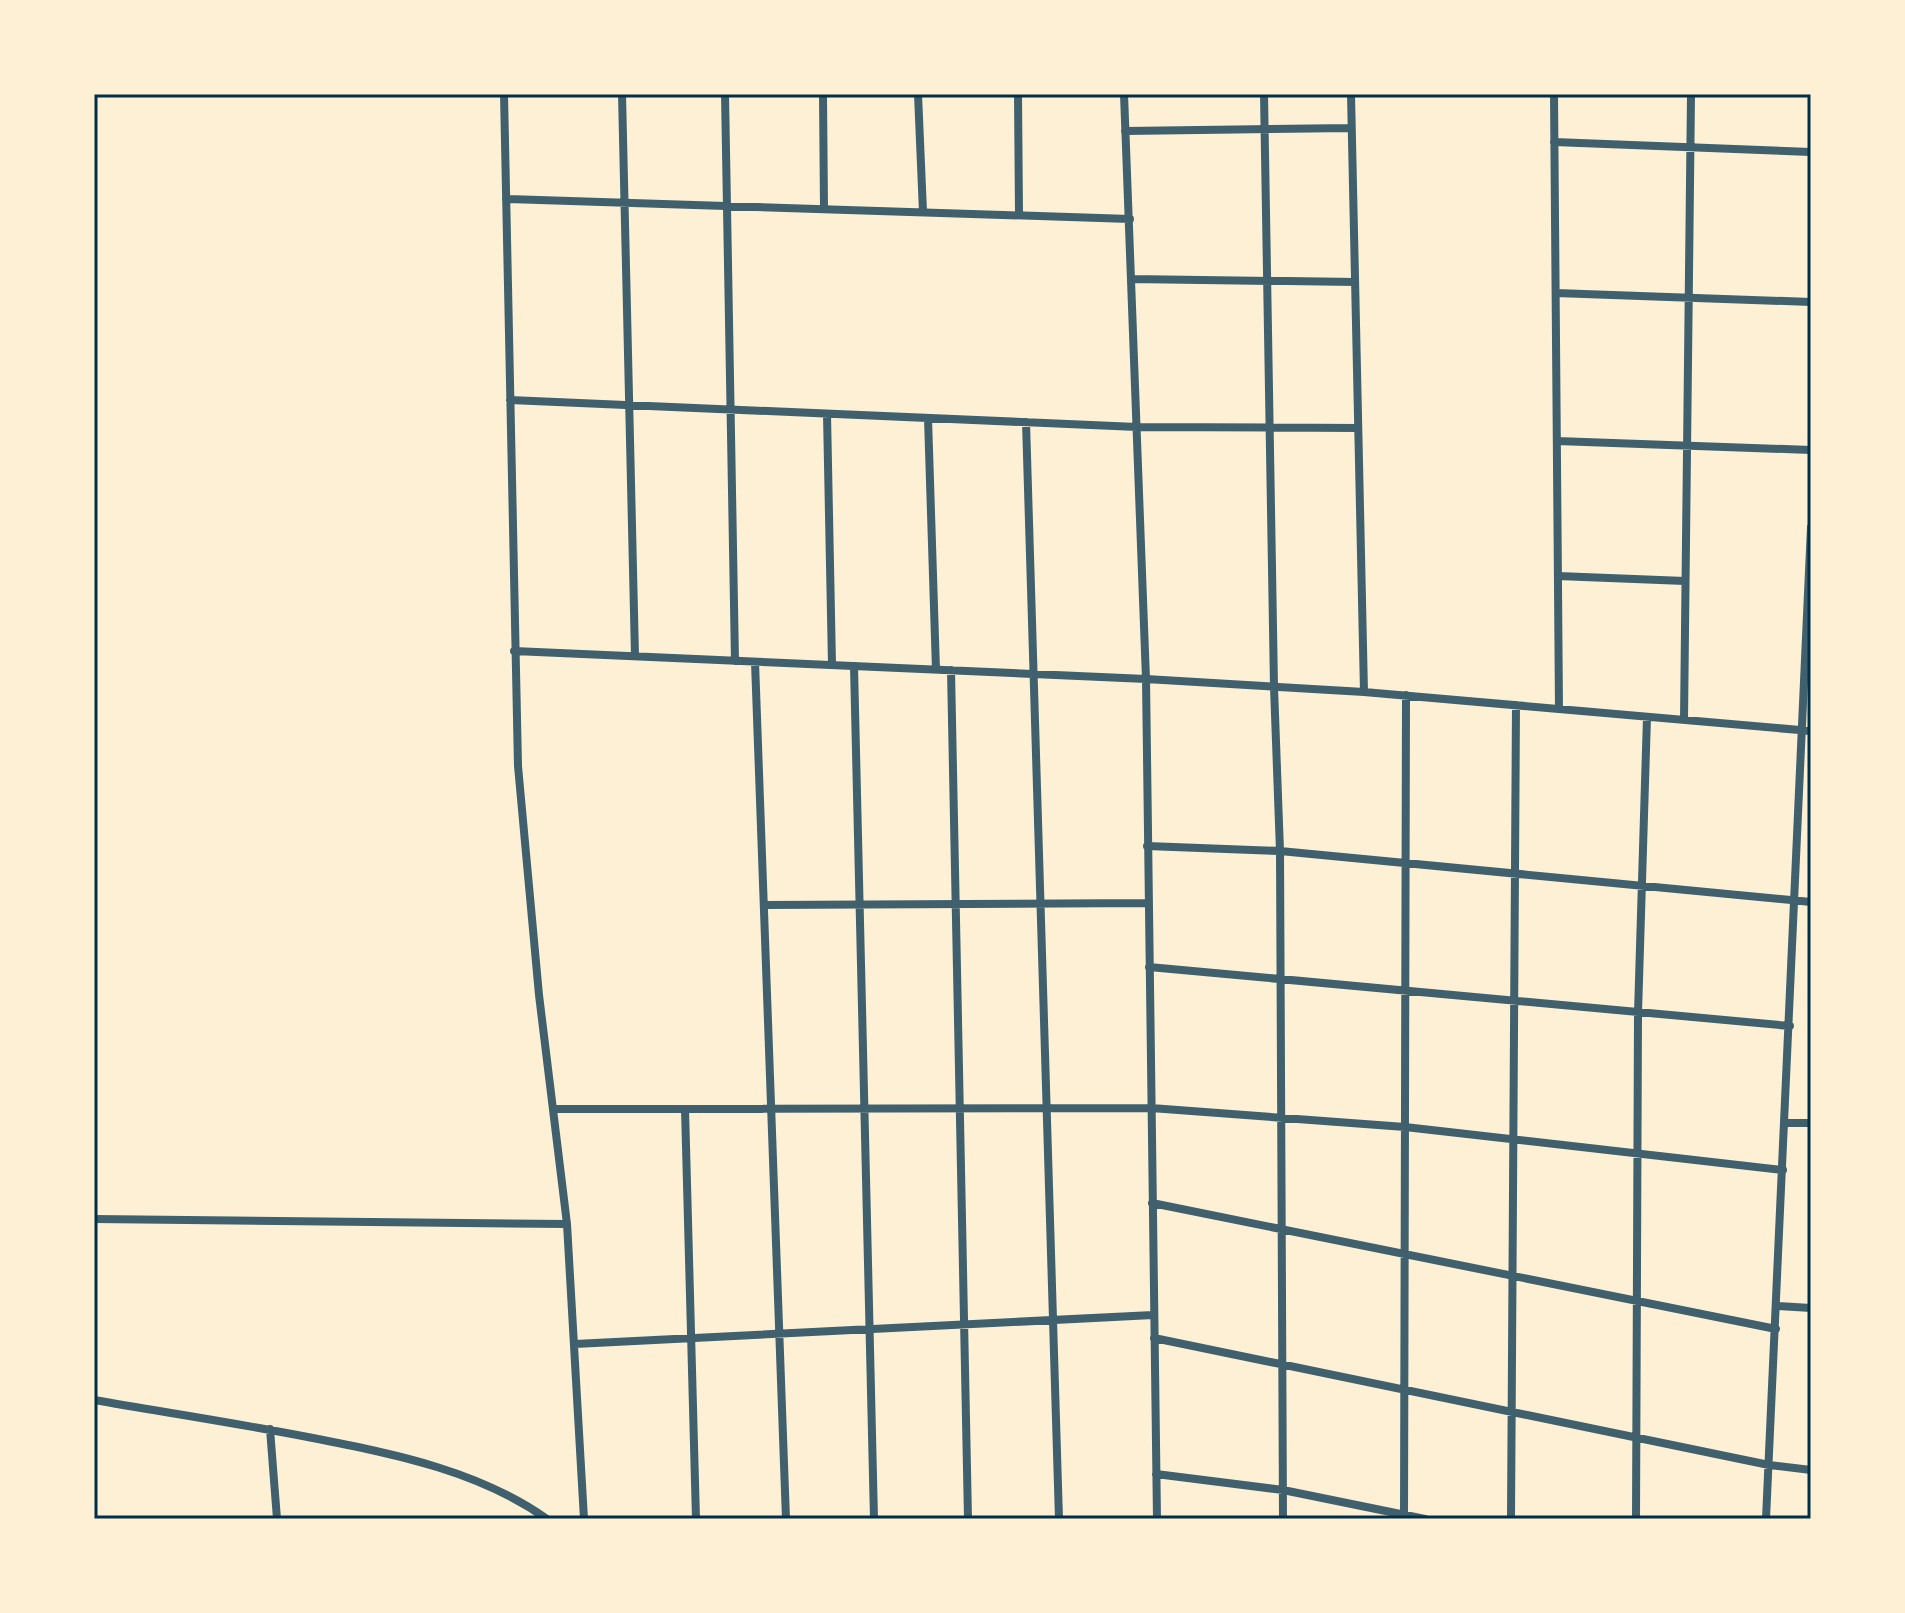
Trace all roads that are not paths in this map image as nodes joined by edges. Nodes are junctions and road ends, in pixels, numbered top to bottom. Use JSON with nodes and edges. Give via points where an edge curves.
{"nodes":[{"id":1,"x":504,"y":94,"type":"edge"},
{"id":2,"x":622,"y":94,"type":"edge"},
{"id":3,"x":725,"y":94,"type":"edge"},
{"id":4,"x":823,"y":94,"type":"edge"},
{"id":5,"x":918,"y":94,"type":"edge"},
{"id":6,"x":1018,"y":94,"type":"edge"},
{"id":7,"x":1124,"y":94,"type":"edge"},
{"id":8,"x":1264,"y":94,"type":"edge"},
{"id":9,"x":1351,"y":94,"type":"edge"},
{"id":10,"x":1554,"y":94,"type":"edge"},
{"id":11,"x":1691,"y":94,"type":"edge"},
{"id":12,"x":1351,"y":128,"type":"junction"},
{"id":13,"x":1265,"y":129,"type":"junction"},
{"id":14,"x":1125,"y":131,"type":"junction"},
{"id":15,"x":1554,"y":142,"type":"junction"},
{"id":16,"x":1690,"y":147,"type":"junction"},
{"id":17,"x":1811,"y":152,"type":"edge"},
{"id":18,"x":506,"y":199,"type":"junction"},
{"id":19,"x":625,"y":203,"type":"junction"},
{"id":20,"x":727,"y":206,"type":"junction"},
{"id":21,"x":824,"y":209,"type":"junction"},
{"id":22,"x":923,"y":212,"type":"junction"},
{"id":23,"x":1019,"y":215,"type":"junction"},
{"id":24,"x":1130,"y":219,"type":"junction"},
{"id":25,"x":1131,"y":279,"type":"junction"},
{"id":26,"x":1267,"y":281,"type":"junction"},
{"id":27,"x":1355,"y":282,"type":"junction"},
{"id":28,"x":1556,"y":293,"type":"junction"},
{"id":29,"x":1689,"y":297,"type":"junction"},
{"id":30,"x":1811,"y":302,"type":"edge"},
{"id":31,"x":510,"y":400,"type":"junction"},
{"id":32,"x":630,"y":405,"type":"junction"},
{"id":33,"x":731,"y":410,"type":"junction"},
{"id":34,"x":827,"y":414,"type":"junction"},
{"id":35,"x":928,"y":418,"type":"junction"},
{"id":36,"x":1026,"y":422,"type":"junction"},
{"id":37,"x":1137,"y":427,"type":"junction"},
{"id":38,"x":1269,"y":427,"type":"junction"},
{"id":39,"x":1358,"y":428,"type":"junction"},
{"id":40,"x":1557,"y":441,"type":"junction"},
{"id":41,"x":1687,"y":446,"type":"junction"},
{"id":42,"x":1811,"y":450,"type":"edge"},
{"id":43,"x":1811,"y":527,"type":"edge"},
{"id":44,"x":1558,"y":576,"type":"junction"},
{"id":45,"x":1685,"y":581,"type":"junction"},
{"id":46,"x":1810,"y":586,"type":"edge"},
{"id":47,"x":514,"y":651,"type":"junction"},
{"id":48,"x":635,"y":656,"type":"junction"},
{"id":49,"x":735,"y":661,"type":"junction"},
{"id":50,"x":755,"y":662,"type":"junction"},
{"id":51,"x":832,"y":665,"type":"junction"},
{"id":52,"x":854,"y":666,"type":"junction"},
{"id":53,"x":936,"y":670,"type":"junction"},
{"id":54,"x":951,"y":670,"type":"junction"},
{"id":55,"x":1034,"y":674,"type":"junction"},
{"id":56,"x":1146,"y":679,"type":"junction"},
{"id":57,"x":1274,"y":687,"type":"junction"},
{"id":58,"x":1364,"y":692,"type":"junction"},
{"id":59,"x":1406,"y":695,"type":"junction"},
{"id":60,"x":1516,"y":705,"type":"junction"},
{"id":61,"x":1559,"y":709,"type":"junction"},
{"id":62,"x":1647,"y":717,"type":"junction"},
{"id":63,"x":1684,"y":720,"type":"junction"},
{"id":64,"x":1806,"y":730,"type":"edge"},
{"id":65,"x":1147,"y":846,"type":"junction"},
{"id":66,"x":1280,"y":851,"type":"junction"},
{"id":67,"x":1406,"y":863,"type":"junction"},
{"id":68,"x":1515,"y":873,"type":"junction"},
{"id":69,"x":1642,"y":886,"type":"junction"},
{"id":70,"x":1795,"y":901,"type":"junction"},
{"id":71,"x":1811,"y":902,"type":"edge"},
{"id":72,"x":1040,"y":903,"type":"junction"},
{"id":73,"x":1148,"y":903,"type":"junction"},
{"id":74,"x":859,"y":904,"type":"junction"},
{"id":75,"x":956,"y":904,"type":"junction"},
{"id":76,"x":764,"y":905,"type":"junction"},
{"id":77,"x":1149,"y":967,"type":"junction"},
{"id":78,"x":1280,"y":979,"type":"junction"},
{"id":79,"x":1405,"y":991,"type":"junction"},
{"id":80,"x":1514,"y":1002,"type":"junction"},
{"id":81,"x":1638,"y":1013,"type":"junction"},
{"id":82,"x":1790,"y":1026,"type":"junction"},
{"id":83,"x":960,"y":1108,"type":"junction"},
{"id":84,"x":1047,"y":1108,"type":"junction"},
{"id":85,"x":1151,"y":1108,"type":"junction"},
{"id":86,"x":555,"y":1109,"type":"junction"},
{"id":87,"x":685,"y":1109,"type":"junction"},
{"id":88,"x":771,"y":1109,"type":"junction"},
{"id":89,"x":864,"y":1109,"type":"junction"},
{"id":90,"x":1281,"y":1118,"type":"junction"},
{"id":91,"x":1785,"y":1123,"type":"junction"},
{"id":92,"x":1811,"y":1123,"type":"edge"},
{"id":93,"x":1405,"y":1127,"type":"junction"},
{"id":94,"x":1513,"y":1138,"type":"junction"},
{"id":95,"x":1638,"y":1153,"type":"junction"},
{"id":96,"x":1783,"y":1170,"type":"junction"},
{"id":97,"x":1152,"y":1203,"type":"junction"},
{"id":98,"x":94,"y":1219,"type":"edge"},
{"id":99,"x":567,"y":1224,"type":"junction"},
{"id":100,"x":1281,"y":1229,"type":"junction"},
{"id":101,"x":1405,"y":1254,"type":"junction"},
{"id":102,"x":1513,"y":1275,"type":"junction"},
{"id":103,"x":1638,"y":1301,"type":"junction"},
{"id":104,"x":1777,"y":1306,"type":"junction"},
{"id":105,"x":1811,"y":1308,"type":"edge"},
{"id":106,"x":1153,"y":1315,"type":"junction"},
{"id":107,"x":1053,"y":1320,"type":"junction"},
{"id":108,"x":964,"y":1325,"type":"junction"},
{"id":109,"x":869,"y":1329,"type":"junction"},
{"id":110,"x":1776,"y":1329,"type":"junction"},
{"id":111,"x":779,"y":1334,"type":"junction"},
{"id":112,"x":691,"y":1338,"type":"junction"},
{"id":113,"x":1154,"y":1338,"type":"junction"},
{"id":114,"x":575,"y":1344,"type":"junction"},
{"id":115,"x":1282,"y":1364,"type":"junction"},
{"id":116,"x":1404,"y":1390,"type":"junction"},
{"id":117,"x":94,"y":1400,"type":"edge"},
{"id":118,"x":1512,"y":1412,"type":"junction"},
{"id":119,"x":270,"y":1429,"type":"junction"},
{"id":120,"x":1637,"y":1438,"type":"junction"},
{"id":121,"x":1769,"y":1465,"type":"junction"},
{"id":122,"x":1811,"y":1470,"type":"edge"},
{"id":123,"x":1156,"y":1474,"type":"junction"},
{"id":124,"x":1283,"y":1490,"type":"junction"},
{"id":125,"x":1404,"y":1517,"type":"edge"},
{"id":126,"x":277,"y":1519,"type":"edge"},
{"id":127,"x":547,"y":1519,"type":"edge"},
{"id":128,"x":584,"y":1519,"type":"edge"},
{"id":129,"x":696,"y":1519,"type":"edge"},
{"id":130,"x":786,"y":1519,"type":"edge"},
{"id":131,"x":874,"y":1519,"type":"edge"},
{"id":132,"x":968,"y":1519,"type":"edge"},
{"id":133,"x":1059,"y":1519,"type":"edge"},
{"id":134,"x":1157,"y":1519,"type":"edge"},
{"id":135,"x":1283,"y":1519,"type":"edge"},
{"id":136,"x":1425,"y":1519,"type":"edge"},
{"id":137,"x":1511,"y":1519,"type":"edge"},
{"id":138,"x":1636,"y":1519,"type":"edge"},
{"id":139,"x":1766,"y":1519,"type":"edge"}],
"edges":[{"from":1,"to":18,"type":"street"},
{"from":2,"to":19,"type":"street"},
{"from":3,"to":20,"type":"street"},
{"from":4,"to":21,"type":"street"},
{"from":5,"to":22,"type":"street"},
{"from":6,"to":23,"type":"street"},
{"from":7,"to":14,"type":"street"},
{"from":8,"to":13,"type":"street"},
{"from":9,"to":12,"type":"street"},
{"from":10,"to":15,"type":"street"},
{"from":11,"to":16,"type":"street"},
{"from":12,"to":13,"type":"street"},
{"from":12,"to":27,"type":"street"},
{"from":13,"to":14,"type":"street"},
{"from":13,"to":26,"type":"street"},
{"from":14,"to":24,"type":"street"},
{"from":15,"to":16,"type":"street"},
{"from":15,"to":28,"type":"street"},
{"from":16,"to":17,"type":"street"},
{"from":16,"to":29,"type":"street"},
{"from":18,"to":19,"type":"street"},
{"from":18,"to":31,"type":"street"},
{"from":19,"to":20,"type":"street"},
{"from":19,"to":32,"type":"street"},
{"from":20,"to":21,"type":"street"},
{"from":20,"to":33,"type":"street"},
{"from":21,"to":22,"type":"street"},
{"from":22,"to":23,"type":"street"},
{"from":23,"to":24,"type":"street"},
{"from":24,"to":25,"type":"street"},
{"from":25,"to":26,"type":"street"},
{"from":25,"to":37,"type":"street"},
{"from":26,"to":27,"type":"street"},
{"from":26,"to":38,"type":"street"},
{"from":27,"to":39,"type":"street"},
{"from":28,"to":29,"type":"street"},
{"from":28,"to":40,"type":"street"},
{"from":29,"to":30,"type":"street"},
{"from":29,"to":41,"type":"street"},
{"from":31,"to":32,"type":"street"},
{"from":31,"to":47,"type":"street"},
{"from":32,"to":33,"type":"street"},
{"from":32,"to":48,"type":"street"},
{"from":33,"to":34,"type":"street"},
{"from":33,"to":49,"type":"street"},
{"from":34,"to":35,"type":"street"},
{"from":34,"to":51,"type":"street"},
{"from":35,"to":36,"type":"street"},
{"from":35,"to":53,"type":"street"},
{"from":36,"to":37,"type":"street"},
{"from":36,"to":55,"type":"street"},
{"from":37,"to":38,"type":"street"},
{"from":37,"to":56,"type":"street"},
{"from":38,"to":39,"type":"street"},
{"from":38,"to":57,"type":"street"},
{"from":39,"to":58,"type":"street"},
{"from":40,"to":41,"type":"street"},
{"from":40,"to":44,"type":"street"},
{"from":41,"to":42,"type":"street"},
{"from":41,"to":45,"type":"street"},
{"from":43,"to":46,"type":"street"},
{"from":44,"to":45,"type":"street"},
{"from":44,"to":61,"type":"street"},
{"from":45,"to":63,"type":"street"},
{"from":46,"to":64,"type":"street"},
{"from":47,"to":48,"type":"street"},
{"from":47,"to":86,"type":"street","via":[[527,881]]},
{"from":48,"to":49,"type":"street"},
{"from":49,"to":50,"type":"street"},
{"from":50,"to":51,"type":"street"},
{"from":50,"to":76,"type":"street"},
{"from":51,"to":52,"type":"street"},
{"from":52,"to":53,"type":"street"},
{"from":52,"to":74,"type":"street"},
{"from":53,"to":54,"type":"street"},
{"from":54,"to":55,"type":"street"},
{"from":54,"to":75,"type":"street"},
{"from":55,"to":56,"type":"street"},
{"from":55,"to":72,"type":"street"},
{"from":56,"to":57,"type":"street"},
{"from":56,"to":65,"type":"street"},
{"from":57,"to":58,"type":"street"},
{"from":57,"to":66,"type":"street"},
{"from":58,"to":59,"type":"street"},
{"from":59,"to":60,"type":"street"},
{"from":59,"to":67,"type":"street"},
{"from":60,"to":61,"type":"street"},
{"from":60,"to":68,"type":"street"},
{"from":61,"to":62,"type":"street"},
{"from":62,"to":63,"type":"street"},
{"from":62,"to":69,"type":"street"},
{"from":63,"to":64,"type":"street"},
{"from":64,"to":70,"type":"street"},
{"from":65,"to":66,"type":"street"},
{"from":65,"to":73,"type":"street"},
{"from":66,"to":67,"type":"street"},
{"from":66,"to":78,"type":"street"},
{"from":67,"to":68,"type":"street"},
{"from":67,"to":79,"type":"street"},
{"from":68,"to":69,"type":"street"},
{"from":68,"to":80,"type":"street"},
{"from":69,"to":70,"type":"street"},
{"from":69,"to":81,"type":"street"},
{"from":70,"to":71,"type":"street"},
{"from":70,"to":82,"type":"street"},
{"from":72,"to":73,"type":"street"},
{"from":72,"to":75,"type":"street"},
{"from":72,"to":84,"type":"street"},
{"from":73,"to":77,"type":"street"},
{"from":74,"to":75,"type":"street"},
{"from":74,"to":76,"type":"street"},
{"from":74,"to":89,"type":"street"},
{"from":75,"to":83,"type":"street"},
{"from":76,"to":88,"type":"street"},
{"from":77,"to":78,"type":"street"},
{"from":77,"to":85,"type":"street"},
{"from":78,"to":79,"type":"street"},
{"from":78,"to":90,"type":"street"},
{"from":79,"to":80,"type":"street"},
{"from":79,"to":93,"type":"street"},
{"from":80,"to":81,"type":"street"},
{"from":80,"to":94,"type":"street"},
{"from":81,"to":82,"type":"street"},
{"from":81,"to":95,"type":"street"},
{"from":82,"to":91,"type":"street"},
{"from":83,"to":84,"type":"street"},
{"from":83,"to":89,"type":"street"},
{"from":83,"to":108,"type":"street"},
{"from":84,"to":85,"type":"street"},
{"from":84,"to":107,"type":"street"},
{"from":85,"to":90,"type":"street"},
{"from":85,"to":97,"type":"street"},
{"from":86,"to":87,"type":"street"},
{"from":86,"to":99,"type":"street"},
{"from":87,"to":88,"type":"street"},
{"from":87,"to":112,"type":"street"},
{"from":88,"to":89,"type":"street"},
{"from":88,"to":111,"type":"street"},
{"from":89,"to":109,"type":"street"},
{"from":90,"to":93,"type":"street"},
{"from":90,"to":100,"type":"street"},
{"from":91,"to":92,"type":"street"},
{"from":91,"to":96,"type":"street"},
{"from":93,"to":94,"type":"street"},
{"from":93,"to":101,"type":"street"},
{"from":94,"to":95,"type":"street"},
{"from":94,"to":102,"type":"street"},
{"from":95,"to":96,"type":"street"},
{"from":95,"to":103,"type":"street"},
{"from":96,"to":104,"type":"street"},
{"from":97,"to":100,"type":"street"},
{"from":97,"to":106,"type":"street"},
{"from":98,"to":99,"type":"street"},
{"from":99,"to":114,"type":"street"},
{"from":100,"to":101,"type":"street"},
{"from":100,"to":115,"type":"street"},
{"from":101,"to":102,"type":"street"},
{"from":101,"to":116,"type":"street"},
{"from":102,"to":103,"type":"street"},
{"from":102,"to":118,"type":"street"},
{"from":103,"to":110,"type":"street"},
{"from":103,"to":120,"type":"street"},
{"from":104,"to":105,"type":"street"},
{"from":104,"to":110,"type":"street"},
{"from":106,"to":107,"type":"street"},
{"from":106,"to":113,"type":"street"},
{"from":107,"to":108,"type":"street"},
{"from":107,"to":133,"type":"street"},
{"from":108,"to":109,"type":"street"},
{"from":108,"to":132,"type":"street"},
{"from":109,"to":111,"type":"street"},
{"from":109,"to":131,"type":"street"},
{"from":110,"to":121,"type":"street"},
{"from":111,"to":112,"type":"street"},
{"from":111,"to":130,"type":"street"},
{"from":112,"to":114,"type":"street"},
{"from":112,"to":129,"type":"street"},
{"from":113,"to":115,"type":"street"},
{"from":113,"to":123,"type":"street"},
{"from":114,"to":128,"type":"street"},
{"from":115,"to":116,"type":"street"},
{"from":115,"to":124,"type":"street"},
{"from":116,"to":118,"type":"street"},
{"from":116,"to":125,"type":"street"},
{"from":117,"to":119,"type":"street"},
{"from":118,"to":120,"type":"street"},
{"from":118,"to":137,"type":"street"},
{"from":119,"to":126,"type":"street"},
{"from":119,"to":127,"type":"street","via":[[430,1464],[479,1481]]},
{"from":120,"to":121,"type":"street"},
{"from":120,"to":138,"type":"street"},
{"from":121,"to":122,"type":"street"},
{"from":121,"to":139,"type":"street"},
{"from":123,"to":124,"type":"street"},
{"from":123,"to":134,"type":"street"},
{"from":124,"to":125,"type":"street"},
{"from":124,"to":135,"type":"street"},
{"from":125,"to":136,"type":"street"}]}
